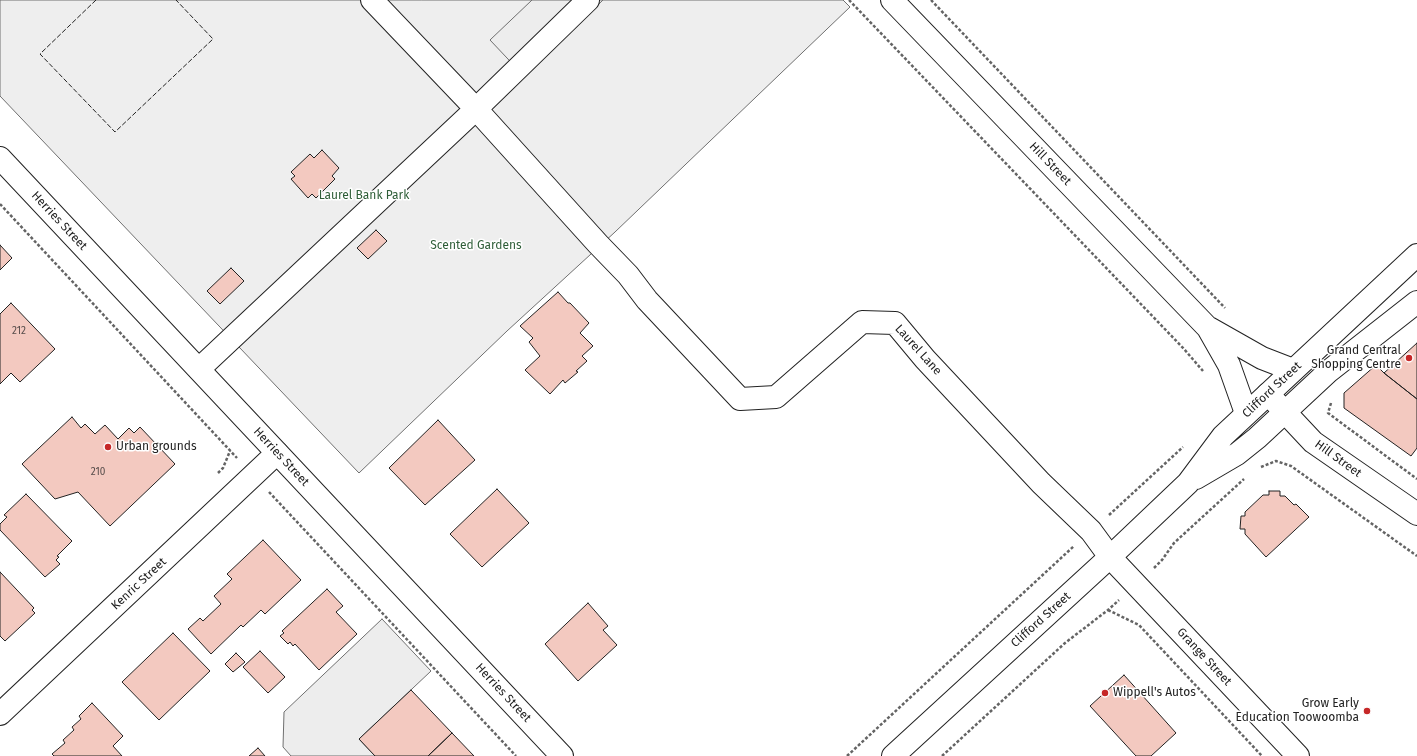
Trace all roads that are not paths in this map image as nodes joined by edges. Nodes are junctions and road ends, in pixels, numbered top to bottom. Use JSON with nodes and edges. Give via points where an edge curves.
{"nodes":[{"id":1,"x":372,"y":0,"type":"edge"},
{"id":2,"x":588,"y":0,"type":"edge"},
{"id":3,"x":892,"y":0,"type":"edge"},
{"id":4,"x":476,"y":108,"type":"junction"},
{"id":5,"x":0,"y":158,"type":"edge"},
{"id":6,"x":1417,"y":255,"type":"edge"},
{"id":7,"x":1417,"y":302,"type":"edge"},
{"id":8,"x":1208,"y":328,"type":"junction"},
{"id":9,"x":199,"y":369,"type":"junction"},
{"id":10,"x":1293,"y":370,"type":"junction"},
{"id":11,"x":1268,"y":394,"type":"junction"},
{"id":12,"x":1246,"y":413,"type":"junction"},
{"id":13,"x":1285,"y":413,"type":"junction"},
{"id":14,"x":277,"y":453,"type":"junction"},
{"id":15,"x":1188,"y":483,"type":"junction"},
{"id":16,"x":1417,"y":514,"type":"edge"},
{"id":17,"x":1110,"y":557,"type":"junction"},
{"id":18,"x":0,"y":714,"type":"edge"},
{"id":19,"x":562,"y":756,"type":"edge"},
{"id":20,"x":893,"y":756,"type":"edge"},
{"id":21,"x":1298,"y":756,"type":"edge"}],
"edges":[{"from":1,"to":4,"type":"street","name":"Laurel Lane"},
{"from":2,"to":4,"type":"street"},
{"from":3,"to":8,"type":"street","name":"Hill Street"},
{"from":4,"to":9,"type":"street"},
{"from":4,"to":17,"type":"street","name":"Laurel Lane","via":[[628,275],[647,300],[740,399],[776,397],[862,322],[895,323],[925,359],[1041,483],[1091,531]]},
{"from":5,"to":9,"type":"street","name":"Herries Street"},
{"from":6,"to":10,"type":"street","name":"Clifford Street"},
{"from":7,"to":13,"type":"street","name":"Clifford Street","via":[[1329,371]]},
{"from":8,"to":10,"type":"street","via":[[1262,358]]},
{"from":8,"to":12,"type":"street","via":[[1229,364]]},
{"from":9,"to":14,"type":"street","name":"Herries Street"},
{"from":10,"to":11,"type":"street","name":"Clifford Street"},
{"from":11,"to":12,"type":"street","name":"Clifford Street"},
{"from":11,"to":13,"type":"street","name":"Hill Street"},
{"from":12,"to":15,"type":"street","name":"Clifford Street","via":[[1223,436]]},
{"from":13,"to":15,"type":"street","name":"Clifford Street","via":[[1237,454]]},
{"from":13,"to":16,"type":"street","name":"Hill Street","via":[[1313,442]]},
{"from":14,"to":18,"type":"street","name":"Kenric Street"},
{"from":14,"to":19,"type":"street","name":"Herries Street"},
{"from":15,"to":17,"type":"street","name":"Clifford Street"},
{"from":17,"to":20,"type":"street","name":"Clifford Street"},
{"from":17,"to":21,"type":"street","name":"Grange Street"}]}
